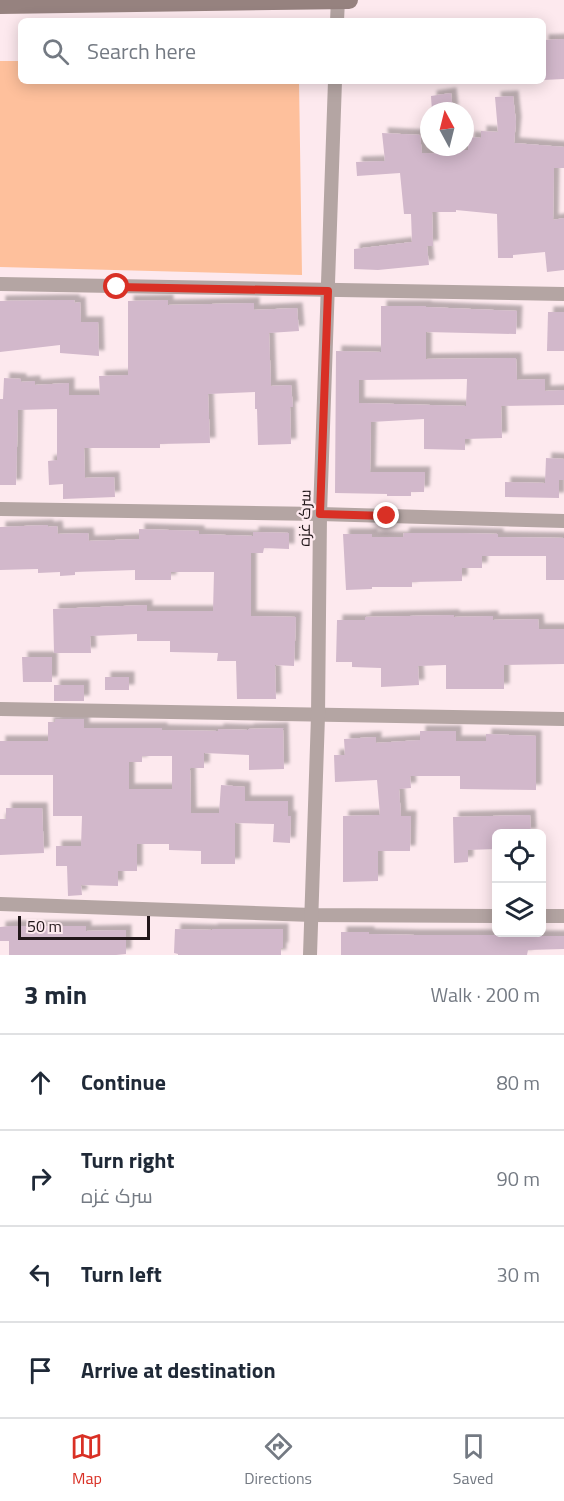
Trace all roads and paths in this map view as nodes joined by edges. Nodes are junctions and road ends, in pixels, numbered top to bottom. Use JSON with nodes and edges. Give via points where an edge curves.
{"nodes":[{"id":1,"x":338,"y":0,"type":"edge"},
{"id":2,"x":349,"y":0,"type":"edge"},
{"id":3,"x":0,"y":5,"type":"edge"},
{"id":4,"x":337,"y":18,"type":"edge"},
{"id":5,"x":335,"y":84,"type":"edge"},
{"id":6,"x":0,"y":284,"type":"edge"},
{"id":7,"x":328,"y":291,"type":"junction"},
{"id":8,"x":564,"y":294,"type":"edge"},
{"id":9,"x":0,"y":509,"type":"edge"},
{"id":10,"x":320,"y":514,"type":"junction"},
{"id":11,"x":564,"y":521,"type":"edge"},
{"id":12,"x":0,"y":709,"type":"edge"},
{"id":13,"x":318,"y":716,"type":"junction"},
{"id":14,"x":564,"y":719,"type":"edge"},
{"id":15,"x":0,"y":904,"type":"edge"},
{"id":16,"x":312,"y":915,"type":"junction"},
{"id":17,"x":492,"y":915,"type":"edge"},
{"id":18,"x":546,"y":916,"type":"edge"},
{"id":19,"x":564,"y":916,"type":"edge"},
{"id":20,"x":310,"y":955,"type":"edge"}],
"edges":[{"from":1,"to":2,"type":"street"},
{"from":1,"to":3,"type":"street"},
{"from":1,"to":4,"type":"street"},
{"from":5,"to":7,"type":"street","name":"سرک غزه"},
{"from":6,"to":7,"type":"street"},
{"from":7,"to":8,"type":"street"},
{"from":7,"to":10,"type":"street","name":"سرک غزه"},
{"from":9,"to":10,"type":"street"},
{"from":10,"to":11,"type":"street"},
{"from":10,"to":13,"type":"street","name":"سرک غزه"},
{"from":12,"to":13,"type":"street"},
{"from":13,"to":14,"type":"street"},
{"from":13,"to":16,"type":"street","name":"سرک غزه"},
{"from":15,"to":16,"type":"street"},
{"from":16,"to":17,"type":"street"},
{"from":16,"to":20,"type":"street","name":"سرک غزه"},
{"from":18,"to":19,"type":"street"}]}
